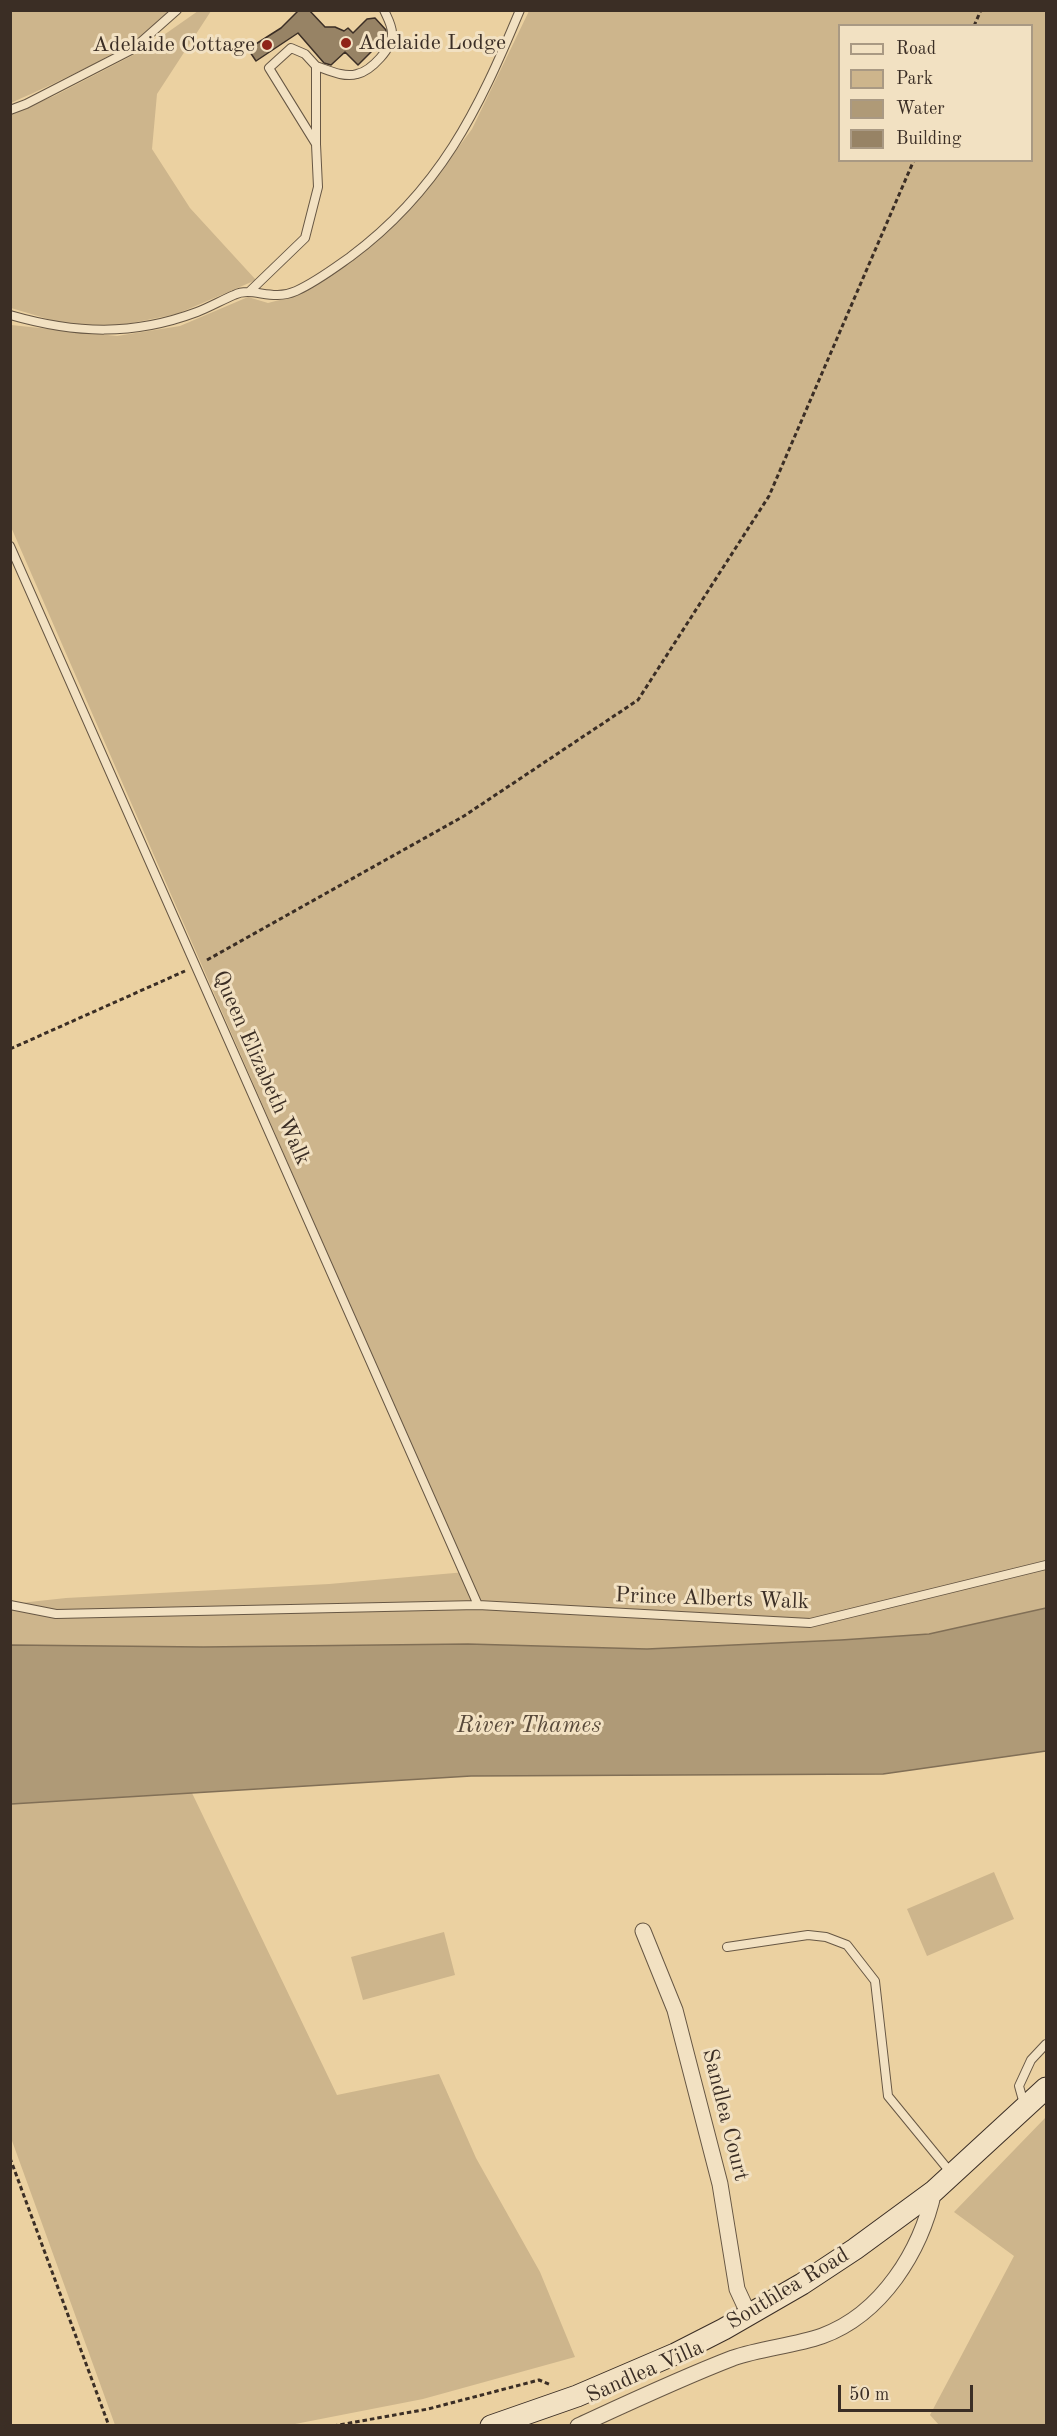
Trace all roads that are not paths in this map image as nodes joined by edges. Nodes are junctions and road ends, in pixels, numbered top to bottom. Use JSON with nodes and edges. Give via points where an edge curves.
{"nodes":[{"id":1,"x":177,"y":10,"type":"edge"},
{"id":2,"x":384,"y":10,"type":"edge"},
{"id":3,"x":520,"y":10,"type":"edge"},
{"id":4,"x":316,"y":66,"type":"junction"},
{"id":5,"x":10,"y":110,"type":"edge"},
{"id":6,"x":316,"y":144,"type":"junction"},
{"id":7,"x":249,"y":292,"type":"junction"},
{"id":8,"x":10,"y":315,"type":"edge"},
{"id":9,"x":10,"y":546,"type":"edge"},
{"id":10,"x":1047,"y":1565,"type":"edge"},
{"id":11,"x":10,"y":1605,"type":"edge"},
{"id":12,"x":478,"y":1605,"type":"junction"},
{"id":13,"x":643,"y":1931,"type":"dead end"},
{"id":14,"x":727,"y":1947,"type":"dead end"},
{"id":15,"x":1047,"y":2044,"type":"edge"},
{"id":16,"x":1047,"y":2088,"type":"edge"},
{"id":17,"x":1025,"y":2108,"type":"junction"},
{"id":18,"x":951,"y":2174,"type":"junction"},
{"id":19,"x":934,"y":2191,"type":"junction"},
{"id":20,"x":749,"y":2314,"type":"junction"},
{"id":21,"x":490,"y":2426,"type":"edge"},
{"id":22,"x":579,"y":2426,"type":"edge"}],
"edges":[{"from":1,"to":5,"type":"lane","via":[[133,49]]},
{"from":2,"to":4,"type":"lane","via":[[393,34],[368,70],[344,75]]},
{"from":3,"to":7,"type":"lane","via":[[494,73],[461,136],[426,186],[358,251],[306,287],[278,296]]},
{"from":4,"to":6,"type":"lane"},
{"from":4,"to":6,"type":"lane","via":[[305,54],[291,48],[269,68]]},
{"from":6,"to":7,"type":"lane","via":[[318,187],[305,238]]},
{"from":7,"to":8,"type":"lane","via":[[185,316],[135,328],[77,330]]},
{"from":9,"to":12,"type":"lane","name":"Queen Elizabeth Walk"},
{"from":10,"to":12,"type":"lane","name":"Prince Alberts Walk","via":[[810,1623]]},
{"from":11,"to":12,"type":"lane","name":"Prince Alberts Walk","via":[[56,1614]]},
{"from":13,"to":20,"type":"street","name":"Sandlea Court","via":[[675,2010],[720,2184],[736,2289]]},
{"from":14,"to":18,"type":"lane","via":[[808,1935],[847,1946],[875,1981],[888,2096]]},
{"from":15,"to":17,"type":"lane","via":[[1031,2060],[1019,2086]]},
{"from":16,"to":17,"type":"main road","name":"Southlea Road"},
{"from":17,"to":18,"type":"main road","name":"Southlea Road"},
{"from":18,"to":19,"type":"main road","name":"Southlea Road"},
{"from":19,"to":20,"type":"main road","name":"Southlea Road","via":[[855,2249]]},
{"from":19,"to":22,"type":"street","name":"Sandlea Villa","via":[[928,2219],[913,2249],[874,2305],[852,2321],[821,2336],[748,2353],[703,2370]]},
{"from":20,"to":21,"type":"main road","name":"Southlea Road","via":[[675,2354],[577,2396]]}]}
